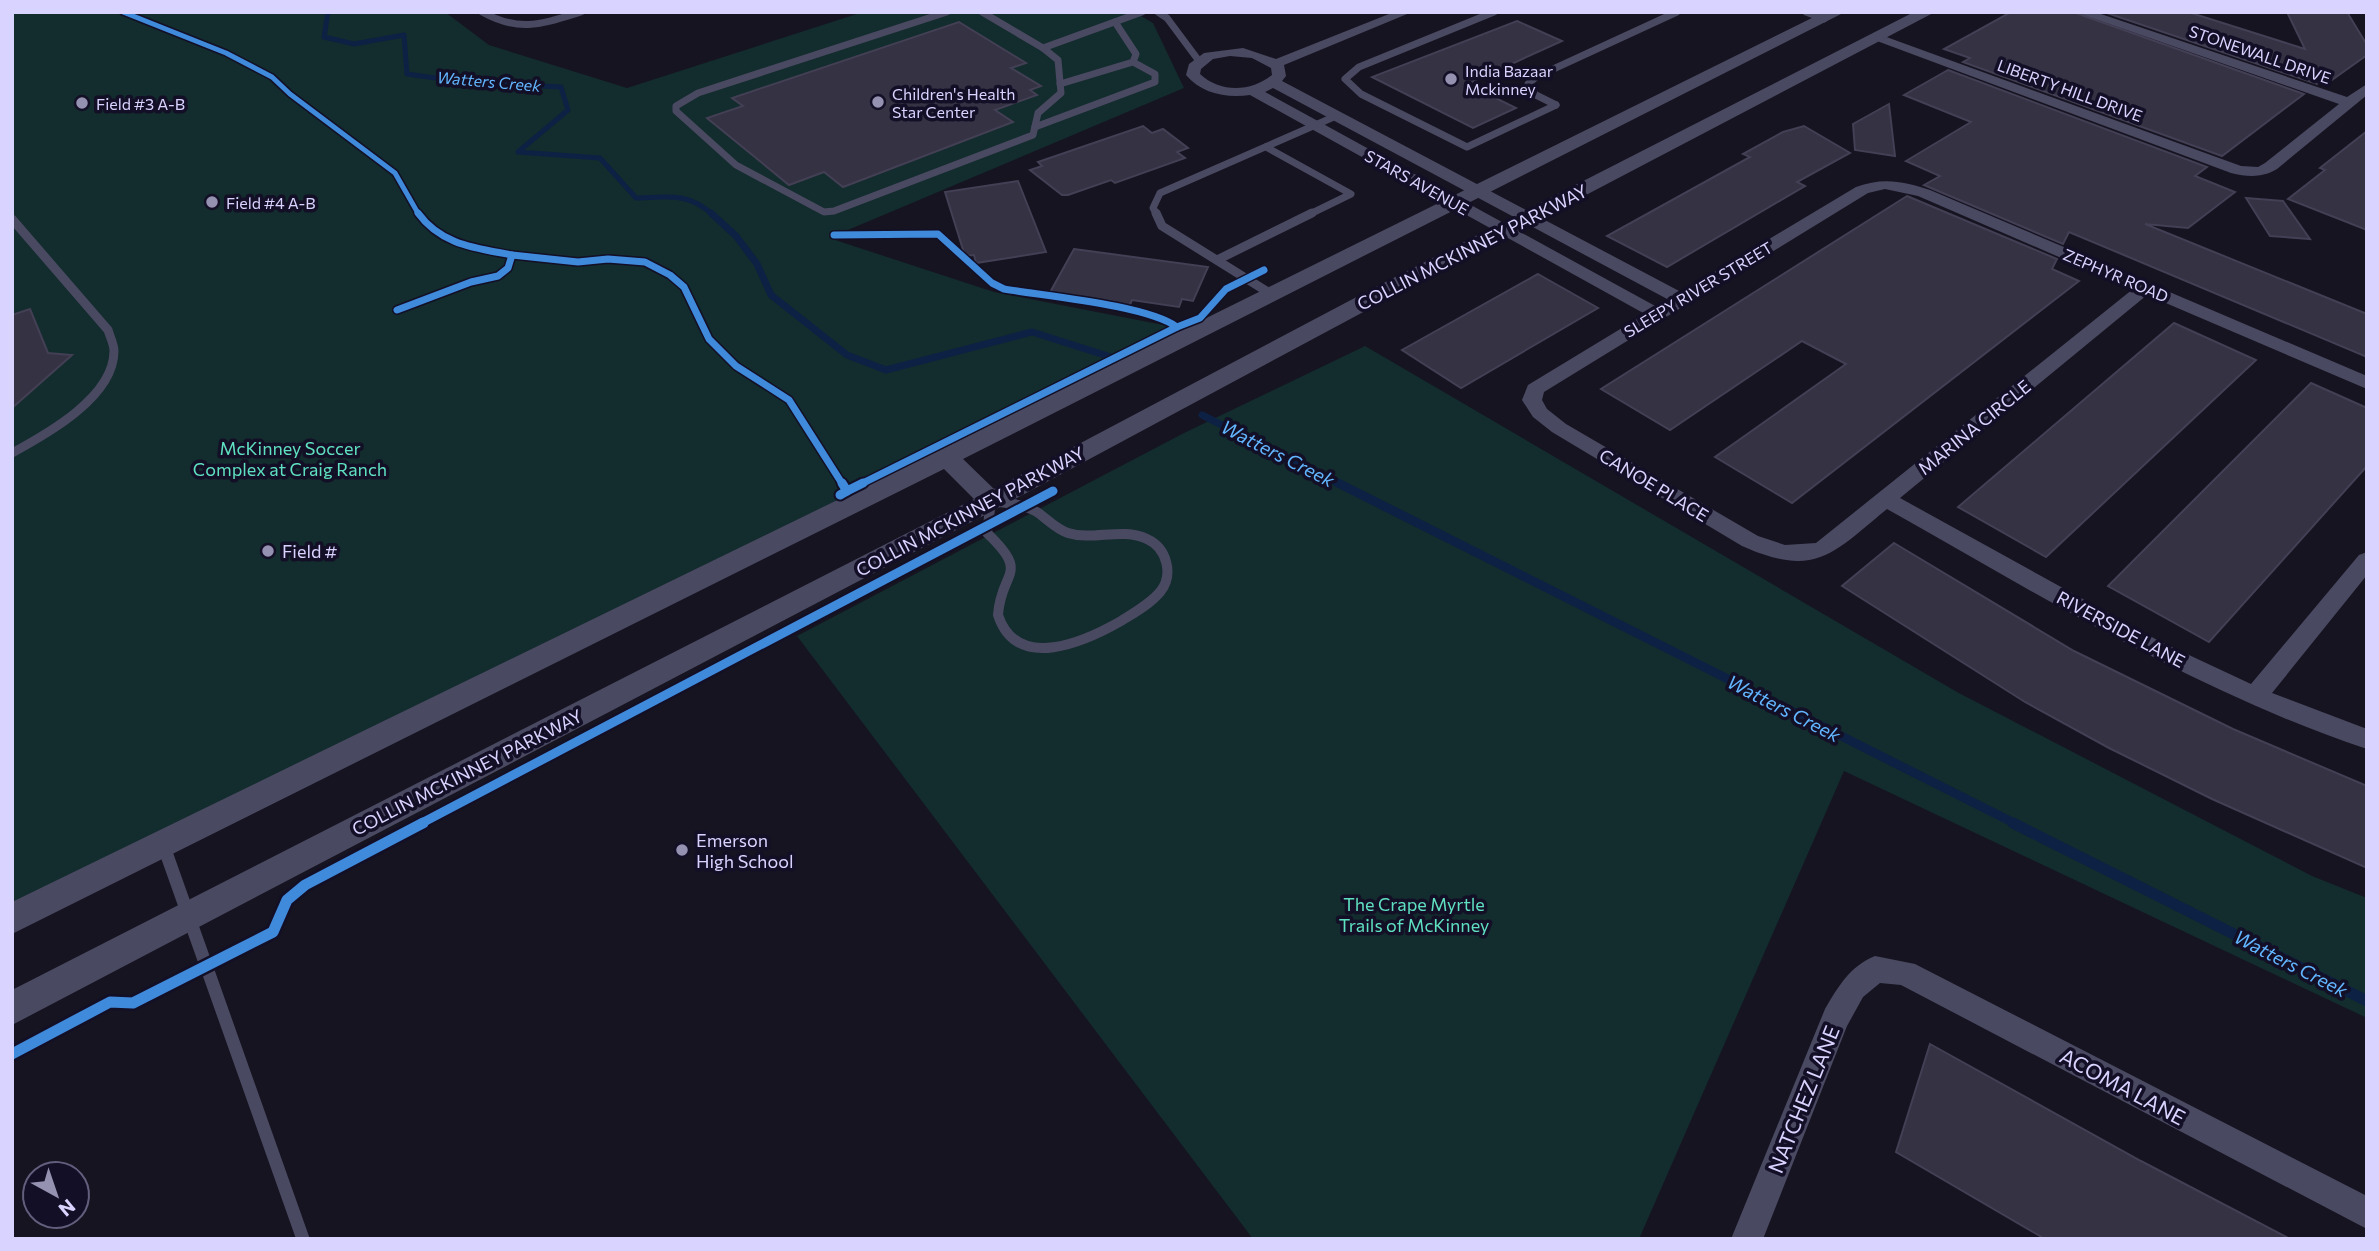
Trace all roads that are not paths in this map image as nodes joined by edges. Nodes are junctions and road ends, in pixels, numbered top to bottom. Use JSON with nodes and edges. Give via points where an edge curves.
{"nodes":[{"id":1,"x":482,"y":12,"type":"edge"},
{"id":2,"x":581,"y":12,"type":"edge"},
{"id":3,"x":947,"y":12,"type":"edge"},
{"id":4,"x":982,"y":12,"type":"edge"},
{"id":5,"x":1142,"y":12,"type":"edge"},
{"id":6,"x":1158,"y":12,"type":"edge"},
{"id":7,"x":1369,"y":12,"type":"edge"},
{"id":8,"x":1406,"y":12,"type":"edge"},
{"id":9,"x":1494,"y":12,"type":"edge"},
{"id":10,"x":1677,"y":12,"type":"edge"},
{"id":11,"x":1806,"y":12,"type":"edge"},
{"id":12,"x":1927,"y":12,"type":"edge"},
{"id":13,"x":2081,"y":12,"type":"edge"},
{"id":14,"x":1830,"y":15,"type":"edge"},
{"id":15,"x":1115,"y":22,"type":"junction"},
{"id":16,"x":1876,"y":37,"type":"junction"},
{"id":17,"x":1043,"y":48,"type":"junction"},
{"id":18,"x":1259,"y":55,"type":"junction"},
{"id":19,"x":1199,"y":61,"type":"junction"},
{"id":20,"x":1133,"y":62,"type":"junction"},
{"id":21,"x":1275,"y":64,"type":"junction"},
{"id":22,"x":1273,"y":82,"type":"junction"},
{"id":23,"x":1060,"y":84,"type":"junction"},
{"id":24,"x":2367,"y":88,"type":"edge"},
{"id":25,"x":1251,"y":90,"type":"junction"},
{"id":26,"x":2348,"y":102,"type":"junction"},
{"id":27,"x":1336,"y":116,"type":"junction"},
{"id":28,"x":1315,"y":125,"type":"junction"},
{"id":29,"x":1035,"y":127,"type":"junction"},
{"id":30,"x":1266,"y":147,"type":"junction"},
{"id":31,"x":2253,"y":172,"type":"joint"},
{"id":32,"x":1476,"y":190,"type":"junction"},
{"id":33,"x":1862,"y":190,"type":"joint"},
{"id":34,"x":1452,"y":202,"type":"junction"},
{"id":35,"x":1527,"y":218,"type":"junction"},
{"id":36,"x":12,"y":219,"type":"edge"},
{"id":37,"x":1503,"y":230,"type":"junction"},
{"id":38,"x":1217,"y":260,"type":"junction"},
{"id":39,"x":2146,"y":288,"type":"junction"},
{"id":40,"x":1271,"y":293,"type":"junction"},
{"id":41,"x":1682,"y":299,"type":"junction"},
{"id":42,"x":1657,"y":314,"type":"junction"},
{"id":43,"x":2367,"y":383,"type":"edge"},
{"id":44,"x":1535,"y":388,"type":"joint"},
{"id":45,"x":12,"y":453,"type":"edge"},
{"id":46,"x":947,"y":457,"type":"junction"},
{"id":47,"x":1886,"y":499,"type":"junction"},
{"id":48,"x":992,"y":501,"type":"junction"},
{"id":49,"x":1798,"y":555,"type":"joint"},
{"id":50,"x":2367,"y":560,"type":"edge"},
{"id":51,"x":2255,"y":696,"type":"junction"},
{"id":52,"x":2367,"y":739,"type":"edge"},
{"id":53,"x":163,"y":844,"type":"junction"},
{"id":54,"x":189,"y":916,"type":"junction"},
{"id":55,"x":12,"y":919,"type":"edge"},
{"id":56,"x":1875,"y":969,"type":"joint"},
{"id":57,"x":12,"y":1008,"type":"edge"},
{"id":58,"x":2367,"y":1213,"type":"edge"},
{"id":59,"x":303,"y":1239,"type":"edge"},
{"id":60,"x":1747,"y":1239,"type":"edge"}],
"edges":[{"from":1,"to":2,"type":"lane","via":[[505,25],[520,27]]},
{"from":3,"to":29,"type":"lane","via":[[698,93],[676,106],[676,111],[736,165],[824,212],[1033,135]]},
{"from":4,"to":17,"type":"lane"},
{"from":5,"to":15,"type":"lane"},
{"from":6,"to":19,"type":"lane"},
{"from":7,"to":18,"type":"street"},
{"from":8,"to":21,"type":"street"},
{"from":9,"to":10,"type":"lane","via":[[1359,67],[1345,79],[1361,94],[1467,147],[1556,105],[1530,89],[1528,84],[1536,77]]},
{"from":11,"to":14,"type":"lane"},
{"from":12,"to":16,"type":"street","name":"COLLIN MCKINNEY PARKWAY"},
{"from":13,"to":26,"type":"street","name":"STONEWALL DRIVE"},
{"from":14,"to":16,"type":"street"},
{"from":14,"to":32,"type":"street"},
{"from":15,"to":17,"type":"lane"},
{"from":15,"to":20,"type":"lane","via":[[1136,54]]},
{"from":16,"to":31,"type":"street","name":"LIBERTY HILL DRIVE","via":[[2237,170]]},
{"from":16,"to":35,"type":"street","name":"COLLIN MCKINNEY PARKWAY"},
{"from":17,"to":23,"type":"lane","via":[[1058,60]]},
{"from":18,"to":19,"type":"street","via":[[1230,52]]},
{"from":18,"to":21,"type":"street"},
{"from":19,"to":25,"type":"street","via":[[1193,75],[1205,85]]},
{"from":20,"to":23,"type":"lane"},
{"from":20,"to":29,"type":"lane","via":[[1155,74],[1155,82]]},
{"from":21,"to":22,"type":"street","via":[[1279,76]]},
{"from":22,"to":25,"type":"street"},
{"from":22,"to":27,"type":"street","name":"STARS AVENUE"},
{"from":23,"to":29,"type":"lane","via":[[1060,93],[1038,113]]},
{"from":24,"to":26,"type":"street"},
{"from":25,"to":28,"type":"street","name":"STARS AVENUE"},
{"from":26,"to":31,"type":"street","via":[[2271,166]]},
{"from":27,"to":28,"type":"lane"},
{"from":27,"to":32,"type":"street","name":"STARS AVENUE"},
{"from":28,"to":30,"type":"lane"},
{"from":28,"to":34,"type":"street","name":"STARS AVENUE"},
{"from":30,"to":38,"type":"lane","via":[[1160,193],[1153,208],[1162,226]]},
{"from":30,"to":38,"type":"lane","via":[[1351,194]]},
{"from":32,"to":34,"type":"street"},
{"from":32,"to":35,"type":"street","name":"STARS AVENUE"},
{"from":33,"to":39,"type":"street","name":"ZEPHYR ROAD","via":[[1875,184],[1905,186]]},
{"from":33,"to":41,"type":"street","name":"SLEEPY RIVER STREET"},
{"from":34,"to":37,"type":"street","name":"STARS AVENUE"},
{"from":34,"to":40,"type":"street"},
{"from":35,"to":37,"type":"street","name":"COLLIN MCKINNEY PARKWAY"},
{"from":35,"to":41,"type":"street","name":"STARS AVENUE"},
{"from":36,"to":45,"type":"lane","via":[[108,330],[116,349],[93,397],[50,431]]},
{"from":37,"to":42,"type":"street","name":"STARS AVENUE"},
{"from":37,"to":48,"type":"street","name":"COLLIN MCKINNEY PARKWAY"},
{"from":38,"to":40,"type":"lane"},
{"from":39,"to":43,"type":"street","name":"ZEPHYR ROAD"},
{"from":39,"to":47,"type":"street","name":"MARINA CIRCLE"},
{"from":40,"to":46,"type":"street"},
{"from":41,"to":42,"type":"street","name":"SLEEPY RIVER STREET"},
{"from":42,"to":44,"type":"street","name":"SLEEPY RIVER STREET"},
{"from":44,"to":49,"type":"street","name":"CANOE PLACE","via":[[1532,400],[1559,428],[1749,541],[1775,553]]},
{"from":46,"to":48,"type":"street"},
{"from":46,"to":53,"type":"street"},
{"from":47,"to":49,"type":"street","name":"MARINA CIRCLE","via":[[1822,550]]},
{"from":47,"to":51,"type":"street","name":"RIVERSIDE LANE","via":[[2151,647]]},
{"from":48,"to":48,"type":"lane","via":[[987,533],[1005,551],[1012,567],[997,612],[1000,624],[1020,642],[1050,649],[1080,642],[1161,591],[1168,568],[1165,556],[1148,540],[1120,533],[1075,535],[1049,524],[1032,509]]},
{"from":48,"to":54,"type":"street","name":"COLLIN MCKINNEY PARKWAY"},
{"from":50,"to":51,"type":"street"},
{"from":51,"to":52,"type":"street","name":"RIVERSIDE LANE"},
{"from":53,"to":54,"type":"lane"},
{"from":53,"to":55,"type":"street"},
{"from":54,"to":57,"type":"street","name":"COLLIN MCKINNEY PARKWAY"},
{"from":54,"to":59,"type":"lane"},
{"from":56,"to":58,"type":"street","name":"ACOMA LANE","via":[[1905,973]]},
{"from":56,"to":60,"type":"street","name":"NATCHEZ LANE","via":[[1853,988],[1835,1019]]}]}
